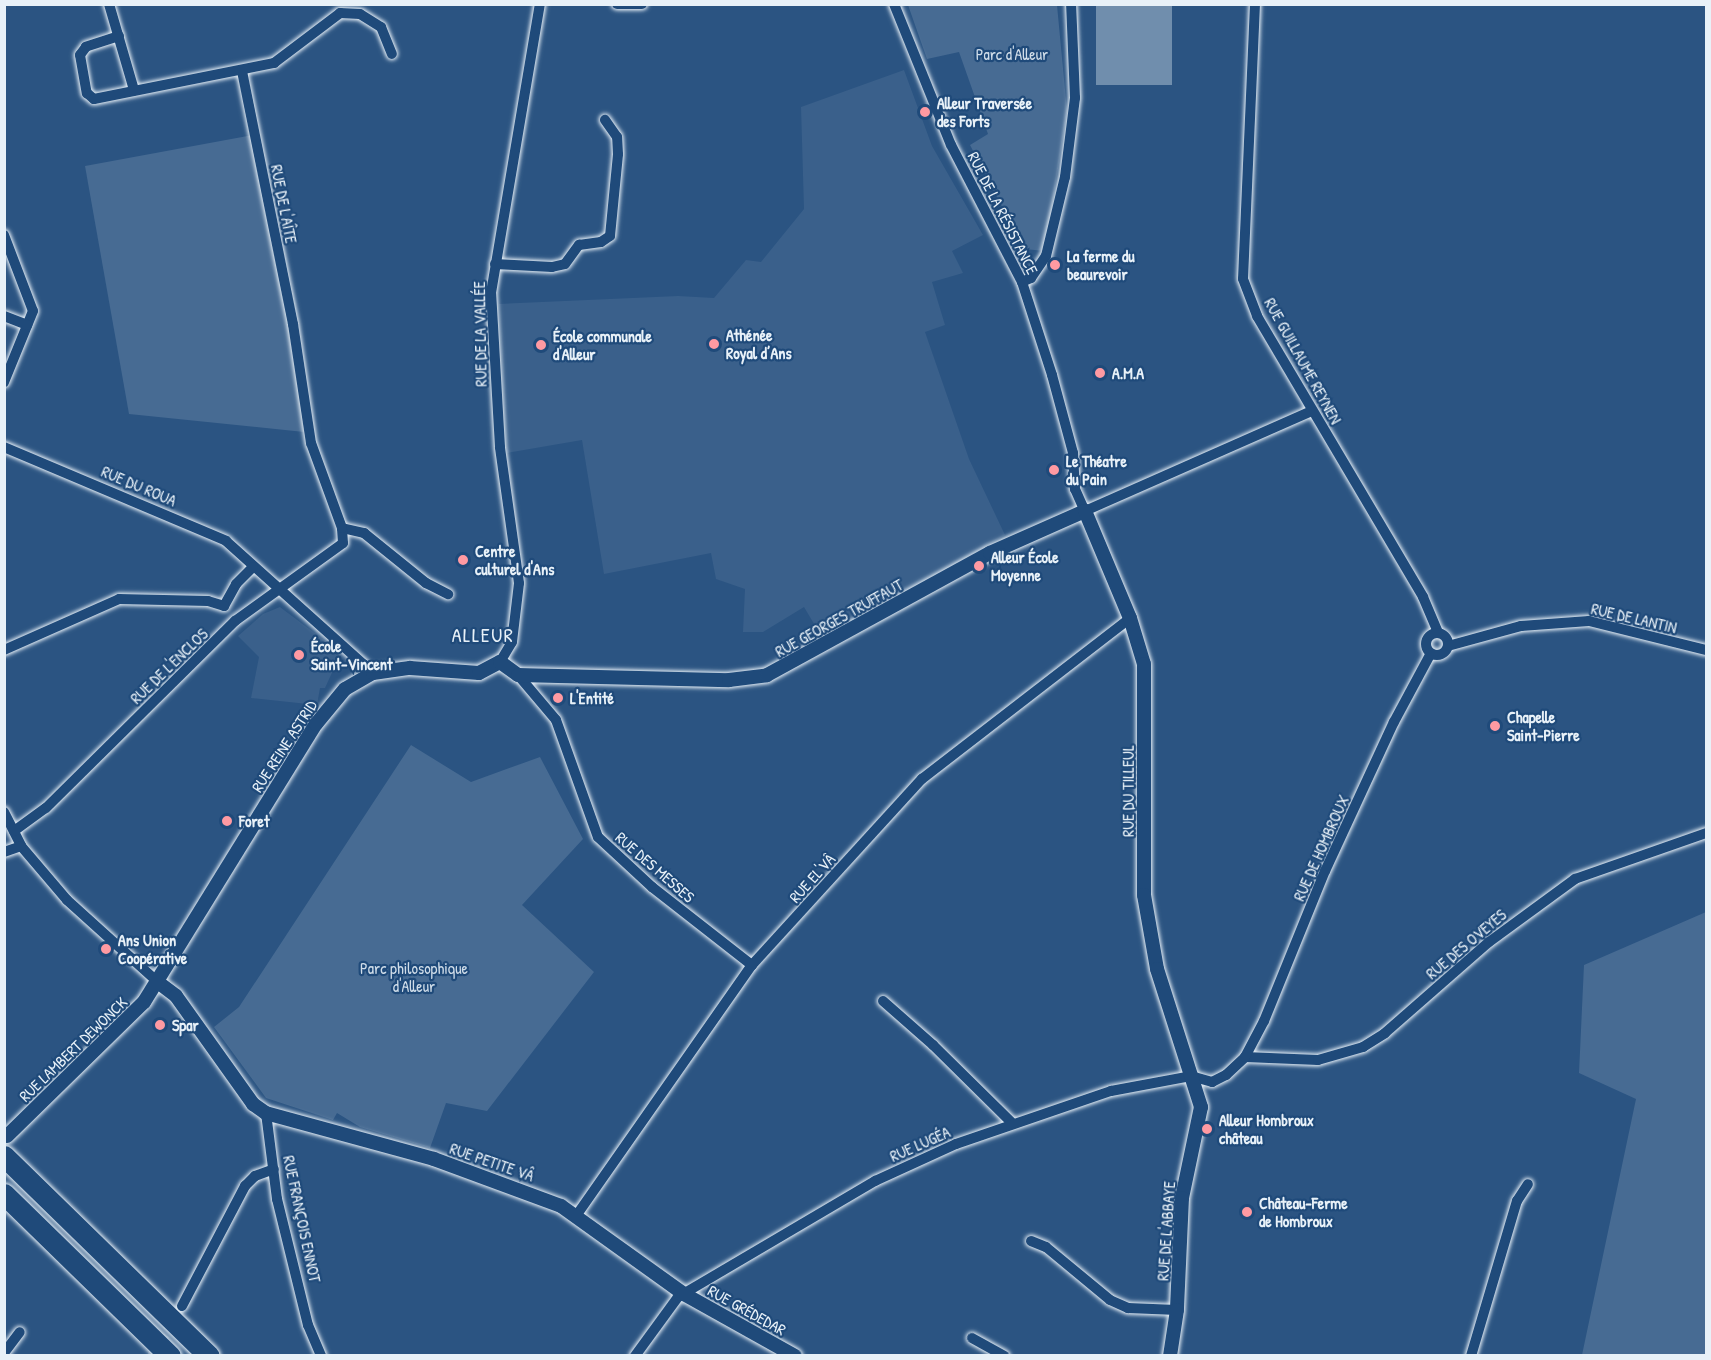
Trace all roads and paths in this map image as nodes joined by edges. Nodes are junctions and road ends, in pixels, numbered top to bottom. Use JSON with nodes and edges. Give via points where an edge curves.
{"nodes":[{"id":1,"x":109,"y":4,"type":"edge"},
{"id":2,"x":540,"y":4,"type":"edge"},
{"id":3,"x":617,"y":4,"type":"edge"},
{"id":4,"x":642,"y":4,"type":"edge"},
{"id":5,"x":894,"y":4,"type":"edge"},
{"id":6,"x":1071,"y":4,"type":"edge"},
{"id":7,"x":1255,"y":4,"type":"edge"},
{"id":8,"x":119,"y":36,"type":"junction"},
{"id":9,"x":392,"y":54,"type":"dead end"},
{"id":10,"x":242,"y":70,"type":"junction"},
{"id":11,"x":134,"y":90,"type":"junction"},
{"id":12,"x":605,"y":120,"type":"dead end"},
{"id":13,"x":4,"y":235,"type":"edge"},
{"id":14,"x":495,"y":264,"type":"junction"},
{"id":15,"x":1022,"y":282,"type":"junction"},
{"id":16,"x":4,"y":316,"type":"edge"},
{"id":17,"x":27,"y":325,"type":"junction"},
{"id":18,"x":4,"y":382,"type":"edge"},
{"id":19,"x":1312,"y":411,"type":"junction"},
{"id":20,"x":4,"y":447,"type":"edge"},
{"id":21,"x":1085,"y":511,"type":"junction"},
{"id":22,"x":342,"y":528,"type":"junction"},
{"id":23,"x":253,"y":567,"type":"junction"},
{"id":24,"x":275,"y":589,"type":"junction"},
{"id":25,"x":448,"y":594,"type":"dead end"},
{"id":26,"x":224,"y":606,"type":"junction"},
{"id":27,"x":1130,"y":618,"type":"junction"},
{"id":28,"x":235,"y":621,"type":"junction"},
{"id":29,"x":1438,"y":633,"type":"junction"},
{"id":30,"x":1448,"y":646,"type":"junction"},
{"id":31,"x":4,"y":650,"type":"edge"},
{"id":32,"x":1707,"y":650,"type":"edge"},
{"id":33,"x":1431,"y":653,"type":"junction"},
{"id":34,"x":500,"y":662,"type":"junction"},
{"id":35,"x":372,"y":673,"type":"junction"},
{"id":36,"x":518,"y":675,"type":"junction"},
{"id":37,"x":4,"y":812,"type":"edge"},
{"id":38,"x":14,"y":831,"type":"junction"},
{"id":39,"x":1707,"y":833,"type":"edge"},
{"id":40,"x":21,"y":846,"type":"junction"},
{"id":41,"x":4,"y":852,"type":"edge"},
{"id":42,"x":752,"y":965,"type":"junction"},
{"id":43,"x":159,"y":983,"type":"junction"},
{"id":44,"x":883,"y":1001,"type":"dead end"},
{"id":45,"x":1245,"y":1058,"type":"junction"},
{"id":46,"x":1191,"y":1076,"type":"junction"},
{"id":47,"x":266,"y":1113,"type":"junction"},
{"id":48,"x":1013,"y":1124,"type":"junction"},
{"id":49,"x":6,"y":1146,"type":"edge"},
{"id":50,"x":274,"y":1169,"type":"junction"},
{"id":51,"x":1527,"y":1184,"type":"dead end"},
{"id":52,"x":4,"y":1194,"type":"edge"},
{"id":53,"x":576,"y":1216,"type":"junction"},
{"id":54,"x":1031,"y":1241,"type":"dead end"},
{"id":55,"x":684,"y":1294,"type":"junction"},
{"id":56,"x":182,"y":1305,"type":"tunnel mouth"},
{"id":57,"x":1177,"y":1310,"type":"junction"},
{"id":58,"x":20,"y":1332,"type":"dead end"},
{"id":59,"x":972,"y":1338,"type":"dead end"},
{"id":60,"x":4,"y":1353,"type":"edge"},
{"id":61,"x":170,"y":1356,"type":"edge"},
{"id":62,"x":209,"y":1356,"type":"edge"},
{"id":63,"x":321,"y":1356,"type":"edge"},
{"id":64,"x":635,"y":1356,"type":"edge"},
{"id":65,"x":795,"y":1356,"type":"edge"},
{"id":66,"x":1004,"y":1356,"type":"edge"},
{"id":67,"x":1170,"y":1356,"type":"edge"},
{"id":68,"x":1471,"y":1356,"type":"edge"}],
"edges":[{"from":1,"to":8,"type":"street"},
{"from":2,"to":14,"type":"street","name":"RUE DE LA VALLÉE"},
{"from":3,"to":4,"type":"street"},
{"from":5,"to":15,"type":"street","name":"RUE DE LA RÉSISTANCE","via":[[951,145]]},
{"from":6,"to":15,"type":"street","via":[[1075,98],[1065,177],[1046,256],[1031,278]]},
{"from":7,"to":19,"type":"street","name":"RUE GUILLAUME REYNEN","via":[[1243,279],[1257,316]]},
{"from":8,"to":11,"type":"street"},
{"from":8,"to":11,"type":"street","via":[[86,48],[80,55],[87,93],[94,99]]},
{"from":9,"to":10,"type":"street","via":[[381,27],[360,14],[340,13],[274,63]]},
{"from":10,"to":11,"type":"street"},
{"from":10,"to":22,"type":"street","name":"RUE DE L'AÎTE","via":[[293,324],[311,443]]},
{"from":12,"to":14,"type":"street","via":[[617,137],[618,154],[610,236],[602,242],[579,245],[565,264]]},
{"from":13,"to":17,"type":"street","via":[[33,311]]},
{"from":14,"to":34,"type":"street","name":"RUE DE LA VALLÉE","via":[[491,293],[496,396],[519,583],[512,642]]},
{"from":15,"to":21,"type":"street","name":"RUE DE LA RÉSISTANCE","via":[[1052,375],[1073,453],[1075,489]]},
{"from":16,"to":17,"type":"street"},
{"from":17,"to":18,"type":"street"},
{"from":19,"to":21,"type":"street"},
{"from":19,"to":29,"type":"street","name":"RUE GUILLAUME REYNEN","via":[[1423,597]]},
{"from":20,"to":23,"type":"street","name":"RUE DU ROUA","via":[[210,532]]},
{"from":21,"to":27,"type":"street","name":"RUE DU TILLEUL"},
{"from":21,"to":36,"type":"street","name":"RUE GEORGES TRUFFAUT","via":[[990,553],[766,675],[729,680]]},
{"from":22,"to":24,"type":"street","name":"RUE DE L'ENCLOS","via":[[344,536],[339,548]]},
{"from":22,"to":25,"type":"street","via":[[364,533],[426,583]]},
{"from":23,"to":24,"type":"street","name":"RUE DU ROUA"},
{"from":23,"to":26,"type":"street","via":[[236,584]]},
{"from":24,"to":28,"type":"street","name":"RUE DE L'ENCLOS"},
{"from":24,"to":35,"type":"street","name":"RUE DU ROUA"},
{"from":26,"to":28,"type":"street"},
{"from":26,"to":31,"type":"street","via":[[208,601],[119,599]]},
{"from":27,"to":42,"type":"street","name":"RUE EL'VÂ","via":[[922,779]]},
{"from":27,"to":46,"type":"street","name":"RUE DU TILLEUL","via":[[1144,664],[1144,895],[1157,969]]},
{"from":28,"to":38,"type":"street","name":"RUE DE L'ENCLOS","via":[[46,808]]},
{"from":29,"to":30,"type":"street","via":[[1447,638]]},
{"from":29,"to":33,"type":"street","via":[[1427,641]]},
{"from":30,"to":32,"type":"street","name":"RUE DE LANTIN","via":[[1521,626],[1589,621]]},
{"from":30,"to":33,"type":"street","via":[[1443,654]]},
{"from":33,"to":45,"type":"street","name":"RUE DE HOMBROUX","via":[[1394,722],[1325,871],[1264,1022]]},
{"from":34,"to":35,"type":"street","name":"RUE REINE ASTRID","via":[[480,673],[410,668]]},
{"from":34,"to":36,"type":"street"},
{"from":35,"to":43,"type":"street","name":"RUE REINE ASTRID","via":[[345,689],[316,724]]},
{"from":36,"to":42,"type":"street","name":"RUE DES MESSES","via":[[559,728],[598,837],[652,887]]},
{"from":37,"to":38,"type":"street"},
{"from":38,"to":40,"type":"street"},
{"from":39,"to":45,"type":"street","name":"RUE DES OVEYES","via":[[1575,879],[1489,942],[1385,1033],[1363,1047],[1318,1060]]},
{"from":40,"to":41,"type":"street"},
{"from":40,"to":43,"type":"street","via":[[67,900]]},
{"from":42,"to":53,"type":"street","name":"RUE EL'VÂ"},
{"from":43,"to":47,"type":"street","via":[[176,996],[253,1104]]},
{"from":43,"to":49,"type":"street","name":"RUE LAMBERT DEWONCK"},
{"from":44,"to":48,"type":"street"},
{"from":45,"to":46,"type":"street","name":"RUE LUGÉA","via":[[1212,1082]]},
{"from":46,"to":48,"type":"street","name":"RUE LUGÉA","via":[[1111,1091]]},
{"from":46,"to":57,"type":"street","name":"RUE DE L'ABBAYE","via":[[1201,1107],[1182,1198]]},
{"from":47,"to":50,"type":"street","name":"RUE FRANÇOIS ENNOT"},
{"from":47,"to":53,"type":"street","name":"RUE PETITE VÂ","via":[[434,1159],[536,1195]]},
{"from":48,"to":55,"type":"street","name":"RUE LUGÉA","via":[[874,1180]]},
{"from":49,"to":62,"type":"highway"},
{"from":50,"to":56,"type":"street","via":[[255,1176],[245,1186]]},
{"from":50,"to":63,"type":"street","name":"RUE FRANÇOIS ENNOT","via":[[308,1325]]},
{"from":51,"to":68,"type":"street","via":[[1517,1201]]},
{"from":52,"to":61,"type":"highway"},
{"from":53,"to":55,"type":"street","name":"RUE PETITE VÂ"},
{"from":54,"to":57,"type":"street","via":[[1046,1247],[1110,1300],[1128,1308]]},
{"from":55,"to":64,"type":"street"},
{"from":55,"to":65,"type":"street","name":"RUE GRÉDEDAR"},
{"from":57,"to":67,"type":"street","name":"RUE DE L'ABBAYE"},
{"from":58,"to":60,"type":"street"},
{"from":59,"to":66,"type":"street"}]}
